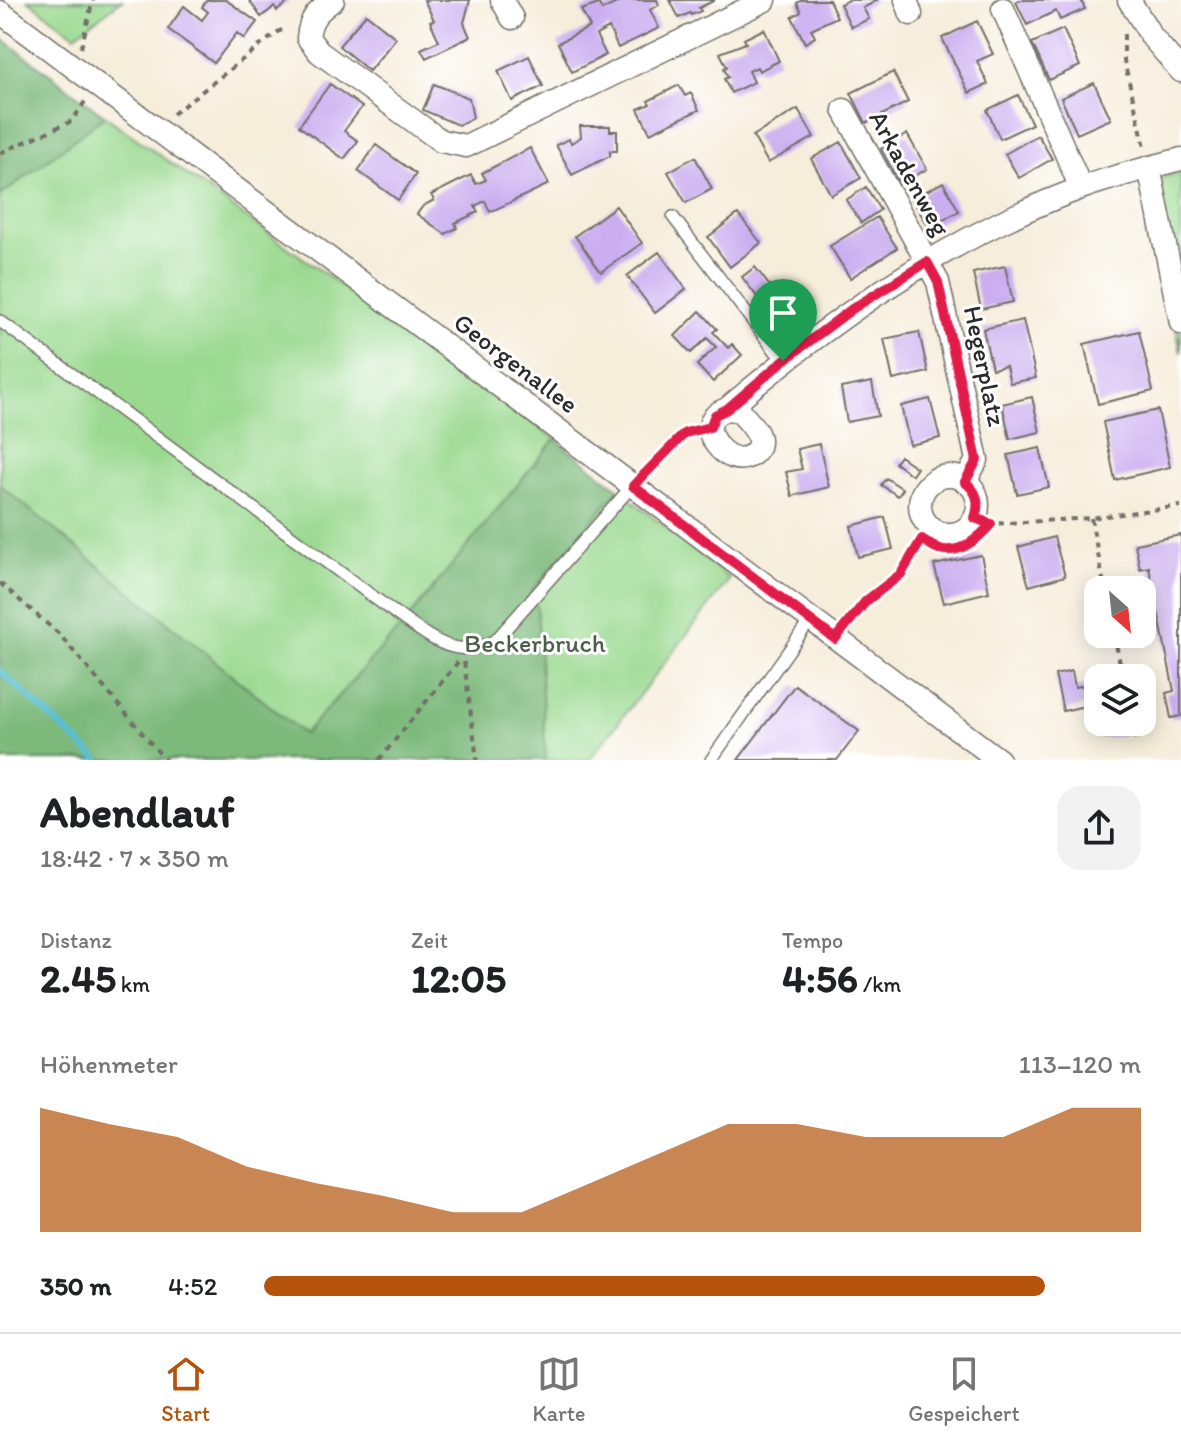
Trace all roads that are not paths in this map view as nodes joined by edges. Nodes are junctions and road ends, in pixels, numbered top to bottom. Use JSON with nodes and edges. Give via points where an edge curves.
{"nodes":[{"id":1,"x":333,"y":0,"type":"edge"},
{"id":2,"x":765,"y":0,"type":"edge"},
{"id":3,"x":1129,"y":0,"type":"edge"},
{"id":4,"x":1003,"y":9,"type":"dead end"},
{"id":5,"x":0,"y":12,"type":"edge"},
{"id":6,"x":1181,"y":71,"type":"edge"},
{"id":7,"x":844,"y":110,"type":"dead end"},
{"id":8,"x":1181,"y":159,"type":"edge"},
{"id":9,"x":1149,"y":167,"type":"junction"},
{"id":10,"x":1081,"y":188,"type":"junction"},
{"id":11,"x":673,"y":217,"type":"dead end"},
{"id":12,"x":927,"y":262,"type":"junction"},
{"id":13,"x":0,"y":321,"type":"edge"},
{"id":14,"x":1181,"y":323,"type":"edge"},
{"id":15,"x":783,"y":361,"type":"junction"},
{"id":16,"x":727,"y":409,"type":"junction"},
{"id":17,"x":965,"y":482,"type":"junction"},
{"id":18,"x":633,"y":486,"type":"junction"},
{"id":19,"x":809,"y":622,"type":"junction"},
{"id":20,"x":711,"y":760,"type":"edge"},
{"id":21,"x":999,"y":760,"type":"edge"}],
"edges":[{"from":1,"to":2,"type":"street","via":[[309,25],[308,38],[319,52],[441,141],[466,146]]},
{"from":3,"to":6,"type":"street"},
{"from":4,"to":10,"type":"street"},
{"from":5,"to":18,"type":"street","name":"Georgenallee"},
{"from":7,"to":12,"type":"street","name":"Arkadenweg"},
{"from":8,"to":9,"type":"street","name":"Arkadenweg"},
{"from":9,"to":10,"type":"street","name":"Arkadenweg"},
{"from":9,"to":14,"type":"street"},
{"from":10,"to":12,"type":"street","name":"Arkadenweg"},
{"from":11,"to":15,"type":"lane"},
{"from":12,"to":15,"type":"street","name":"Arkadenweg"},
{"from":12,"to":17,"type":"street","name":"Hegerplatz","via":[[938,282],[977,460]]},
{"from":13,"to":18,"type":"lane","via":[[406,621],[451,647],[481,648],[495,641]]},
{"from":15,"to":16,"type":"street","name":"Arkadenweg"},
{"from":16,"to":16,"type":"street","name":"Arkadenweg","via":[[739,411],[757,432],[755,451],[745,459],[722,452],[713,439],[715,415]]},
{"from":17,"to":17,"type":"street","name":"Hegerplatz","via":[[942,477],[927,487],[921,513],[927,534],[951,535],[983,521],[974,490]]},
{"from":18,"to":19,"type":"street","name":"Georgenallee"},
{"from":19,"to":20,"type":"lane"},
{"from":19,"to":21,"type":"street","name":"Georgenallee"}]}
